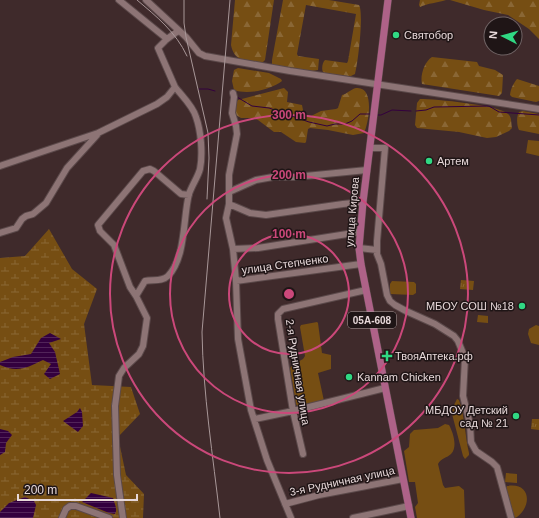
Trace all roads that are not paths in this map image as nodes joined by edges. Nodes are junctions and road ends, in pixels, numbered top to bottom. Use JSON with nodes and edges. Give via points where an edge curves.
{"nodes":[{"id":1,"x":119,"y":0,"type":"edge"},
{"id":2,"x":146,"y":0,"type":"edge"},
{"id":3,"x":388,"y":0,"type":"edge"},
{"id":4,"x":178,"y":31,"type":"junction"},
{"id":5,"x":167,"y":39,"type":"junction"},
{"id":6,"x":378,"y":85,"type":"junction"},
{"id":7,"x":175,"y":87,"type":"junction"},
{"id":8,"x":233,"y":93,"type":"dead end"},
{"id":9,"x":539,"y":109,"type":"edge"},
{"id":10,"x":98,"y":133,"type":"junction"},
{"id":11,"x":371,"y":148,"type":"junction"},
{"id":12,"x":0,"y":166,"type":"edge"},
{"id":13,"x":367,"y":170,"type":"junction"},
{"id":14,"x":229,"y":192,"type":"junction"},
{"id":15,"x":189,"y":196,"type":"junction"},
{"id":16,"x":363,"y":202,"type":"junction"},
{"id":17,"x":228,"y":204,"type":"junction"},
{"id":18,"x":360,"y":232,"type":"junction"},
{"id":19,"x":0,"y":233,"type":"edge"},
{"id":20,"x":359,"y":248,"type":"junction"},
{"id":21,"x":233,"y":250,"type":"junction"},
{"id":22,"x":377,"y":250,"type":"junction"},
{"id":23,"x":361,"y":264,"type":"junction"},
{"id":24,"x":236,"y":281,"type":"junction"},
{"id":25,"x":366,"y":290,"type":"junction"},
{"id":26,"x":136,"y":296,"type":"junction"},
{"id":27,"x":385,"y":388,"type":"junction"},
{"id":28,"x":293,"y":412,"type":"junction"},
{"id":29,"x":255,"y":420,"type":"junction"},
{"id":30,"x":303,"y":454,"type":"dead end"},
{"id":31,"x":403,"y":479,"type":"junction"},
{"id":32,"x":285,"y":504,"type":"junction"},
{"id":33,"x":409,"y":506,"type":"junction"},
{"id":34,"x":62,"y":518,"type":"edge"},
{"id":35,"x":109,"y":518,"type":"edge"},
{"id":36,"x":123,"y":518,"type":"edge"},
{"id":37,"x":291,"y":518,"type":"edge"},
{"id":38,"x":353,"y":518,"type":"edge"},
{"id":39,"x":411,"y":518,"type":"edge"},
{"id":40,"x":510,"y":518,"type":"edge"}],
"edges":[{"from":1,"to":5,"type":"street"},
{"from":2,"to":4,"type":"street"},
{"from":3,"to":6,"type":"main road","name":"улица Кирова","number":"05А-608"},
{"from":4,"to":5,"type":"street"},
{"from":4,"to":6,"type":"street","via":[[205,56]]},
{"from":5,"to":7,"type":"street","via":[[158,48]]},
{"from":6,"to":9,"type":"street"},
{"from":6,"to":11,"type":"main road","name":"улица Кирова","number":"05А-608"},
{"from":7,"to":10,"type":"street","via":[[157,104]]},
{"from":7,"to":15,"type":"street","via":[[196,116],[199,137],[200,170]]},
{"from":8,"to":14,"type":"street","via":[[232,113],[237,134],[229,175]]},
{"from":10,"to":12,"type":"street"},
{"from":10,"to":19,"type":"street","via":[[67,168],[46,203],[22,219],[16,228]]},
{"from":11,"to":13,"type":"main road","name":"улица Кирова","number":"05А-608"},
{"from":11,"to":22,"type":"street","via":[[385,148]]},
{"from":13,"to":14,"type":"street","via":[[273,177],[256,180]]},
{"from":13,"to":16,"type":"main road","name":"улица Кирова","number":"05А-608"},
{"from":14,"to":17,"type":"street"},
{"from":15,"to":26,"type":"street","via":[[177,263],[168,277],[145,282]]},
{"from":15,"to":26,"type":"street","via":[[181,194],[154,171],[147,169],[98,225],[100,231],[114,245]]},
{"from":16,"to":17,"type":"street","via":[[266,215],[250,214]]},
{"from":16,"to":18,"type":"main road","name":"улица Кирова","number":"05А-608"},
{"from":17,"to":21,"type":"street","via":[[226,218]]},
{"from":18,"to":20,"type":"main road","name":"улица Кирова","number":"05А-608"},
{"from":18,"to":21,"type":"street"},
{"from":20,"to":22,"type":"street"},
{"from":20,"to":23,"type":"main road","name":"улица Кирова","number":"05А-608"},
{"from":21,"to":24,"type":"street"},
{"from":22,"to":40,"type":"street","via":[[390,300],[400,308],[454,336],[460,346],[465,358],[462,396],[470,424],[471,442],[476,450],[497,467]]},
{"from":23,"to":24,"type":"street","name":"улица Степченко"},
{"from":23,"to":25,"type":"main road","name":"улица Кирова","number":"05А-608"},
{"from":24,"to":29,"type":"street","via":[[238,339],[249,403]]},
{"from":25,"to":27,"type":"main road","name":"улица Кирова","number":"05А-608"},
{"from":25,"to":28,"type":"street","name":"2-я Рудничная улица","via":[[279,312]]},
{"from":26,"to":36,"type":"street","via":[[147,318],[143,346],[119,376],[115,406],[117,475]]},
{"from":27,"to":28,"type":"street"},
{"from":27,"to":31,"type":"main road","name":"улица Кирова","number":"05А-608"},
{"from":28,"to":29,"type":"street"},
{"from":28,"to":30,"type":"street","name":"2-я Рудничная улица"},
{"from":29,"to":32,"type":"street","via":[[267,460]]},
{"from":31,"to":32,"type":"street","name":"3-я Рудничная улица"},
{"from":31,"to":33,"type":"main road","name":"улица Кирова","number":"05А-608"},
{"from":32,"to":37,"type":"street"},
{"from":33,"to":38,"type":"street"},
{"from":33,"to":39,"type":"main road","name":"улица Кирова","number":"05А-608"},
{"from":34,"to":35,"type":"street","via":[[66,509],[76,506]]}]}
